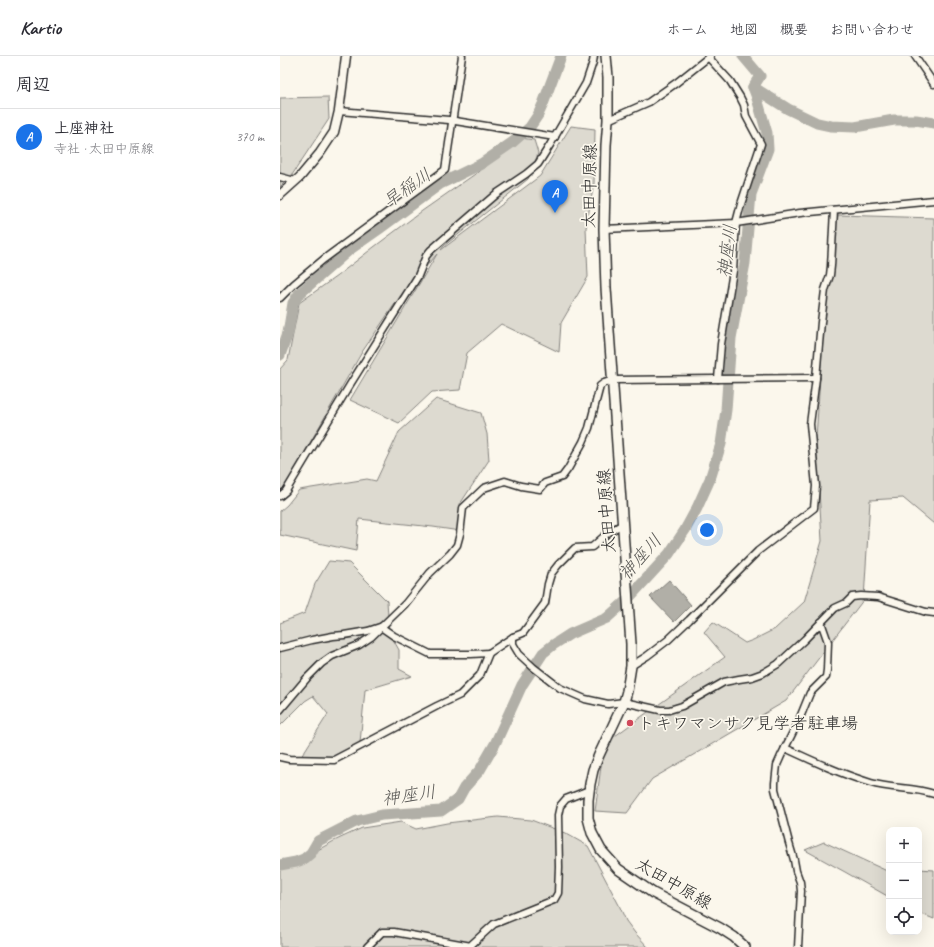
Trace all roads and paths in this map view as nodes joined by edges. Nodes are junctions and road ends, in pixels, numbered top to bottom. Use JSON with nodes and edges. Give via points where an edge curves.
{"nodes":[{"id":1,"x":346,"y":56,"type":"edge"},
{"id":2,"x":462,"y":56,"type":"edge"},
{"id":3,"x":594,"y":56,"type":"edge"},
{"id":4,"x":606,"y":56,"type":"edge"},
{"id":5,"x":709,"y":56,"type":"edge"},
{"id":6,"x":916,"y":56,"type":"edge"},
{"id":7,"x":934,"y":84,"type":"edge"},
{"id":8,"x":339,"y":111,"type":"junction"},
{"id":9,"x":608,"y":120,"type":"junction"},
{"id":10,"x":452,"y":121,"type":"junction"},
{"id":11,"x":554,"y":137,"type":"junction"},
{"id":12,"x":280,"y":177,"type":"edge"},
{"id":13,"x":295,"y":181,"type":"junction"},
{"id":14,"x":280,"y":195,"type":"edge"},
{"id":15,"x":934,"y":200,"type":"edge"},
{"id":16,"x":834,"y":210,"type":"junction"},
{"id":17,"x":736,"y":223,"type":"junction"},
{"id":18,"x":604,"y":229,"type":"junction"},
{"id":19,"x":280,"y":298,"type":"edge"},
{"id":20,"x":816,"y":378,"type":"junction"},
{"id":21,"x":718,"y":379,"type":"junction"},
{"id":22,"x":613,"y":380,"type":"junction"},
{"id":23,"x":280,"y":496,"type":"edge"},
{"id":24,"x":623,"y":524,"type":"junction"},
{"id":25,"x":934,"y":613,"type":"edge"},
{"id":26,"x":821,"y":622,"type":"junction"},
{"id":27,"x":381,"y":627,"type":"junction"},
{"id":28,"x":512,"y":637,"type":"junction"},
{"id":29,"x":280,"y":648,"type":"edge"},
{"id":30,"x":489,"y":653,"type":"junction"},
{"id":31,"x":631,"y":666,"type":"junction"},
{"id":32,"x":624,"y":702,"type":"junction"},
{"id":33,"x":280,"y":710,"type":"edge"},
{"id":34,"x":785,"y":748,"type":"junction"},
{"id":35,"x":280,"y":757,"type":"edge"},
{"id":36,"x":589,"y":790,"type":"junction"},
{"id":37,"x":934,"y":794,"type":"edge"},
{"id":38,"x":367,"y":947,"type":"edge"},
{"id":39,"x":745,"y":947,"type":"edge"},
{"id":40,"x":798,"y":947,"type":"edge"}],
"edges":[{"from":1,"to":8,"type":"street"},
{"from":2,"to":10,"type":"street"},
{"from":3,"to":11,"type":"street","via":[[586,83]]},
{"from":4,"to":9,"type":"main road","name":"太田中原線"},
{"from":5,"to":9,"type":"street","via":[[649,102]]},
{"from":5,"to":17,"type":"street","via":[[740,97],[760,144]]},
{"from":6,"to":7,"type":"street"},
{"from":8,"to":10,"type":"street"},
{"from":8,"to":13,"type":"street","via":[[334,132],[328,142]]},
{"from":9,"to":18,"type":"main road","name":"太田中原線"},
{"from":10,"to":11,"type":"street"},
{"from":10,"to":19,"type":"street","via":[[445,170],[324,259]]},
{"from":11,"to":23,"type":"street","via":[[538,164],[496,194],[426,256],[418,276],[295,476]]},
{"from":12,"to":13,"type":"street"},
{"from":13,"to":14,"type":"street"},
{"from":15,"to":16,"type":"street"},
{"from":16,"to":17,"type":"street"},
{"from":16,"to":20,"type":"street","via":[[831,266],[825,290]]},
{"from":17,"to":18,"type":"street"},
{"from":17,"to":21,"type":"street","via":[[733,271]]},
{"from":18,"to":22,"type":"main road","name":"太田中原線"},
{"from":20,"to":21,"type":"street"},
{"from":20,"to":31,"type":"street","via":[[810,424],[816,486],[814,508],[758,551],[668,640]]},
{"from":21,"to":22,"type":"street"},
{"from":22,"to":24,"type":"main road","name":"太田中原線"},
{"from":22,"to":27,"type":"street","via":[[600,386],[589,428],[562,477],[546,483],[540,489],[505,481],[484,488],[463,508],[460,534],[450,554]]},
{"from":24,"to":28,"type":"street","via":[[592,547],[575,548],[558,565],[551,574],[545,602],[523,633]]},
{"from":24,"to":31,"type":"main road","name":"太田中原線"},
{"from":25,"to":26,"type":"street","via":[[878,597],[861,596],[852,597],[835,608]]},
{"from":26,"to":32,"type":"street","via":[[805,640],[764,673],[724,682],[682,706],[669,710]]},
{"from":26,"to":34,"type":"street","via":[[828,642],[826,677],[810,693]]},
{"from":27,"to":29,"type":"street"},
{"from":27,"to":30,"type":"street","via":[[430,654]]},
{"from":27,"to":33,"type":"street","via":[[359,645],[322,663]]},
{"from":28,"to":30,"type":"street"},
{"from":28,"to":32,"type":"street","via":[[519,654],[560,688],[585,699],[608,704]]},
{"from":30,"to":35,"type":"street","via":[[480,675],[460,695],[334,760]]},
{"from":31,"to":32,"type":"main road","name":"太田中原線"},
{"from":32,"to":36,"type":"main road","name":"太田中原線","via":[[593,770]]},
{"from":34,"to":37,"type":"street","via":[[832,770],[872,783]]},
{"from":34,"to":40,"type":"street","via":[[777,765],[775,789],[800,882]]},
{"from":36,"to":38,"type":"street","via":[[566,799],[560,806],[558,894],[554,900],[494,924],[471,946],[382,932]]},
{"from":36,"to":39,"type":"main road","name":"太田中原線","via":[[588,818],[592,833],[601,850],[618,869],[653,893],[720,928]]}]}
